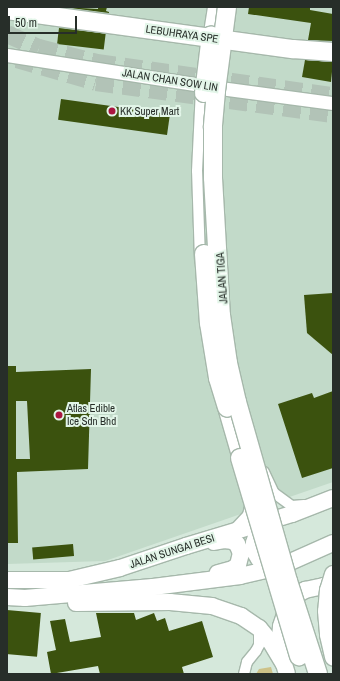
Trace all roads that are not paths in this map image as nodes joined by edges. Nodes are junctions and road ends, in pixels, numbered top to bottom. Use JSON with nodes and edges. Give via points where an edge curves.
{"nodes":[{"id":1,"x":47,"y":7,"type":"edge"},
{"id":2,"x":214,"y":7,"type":"edge"},
{"id":3,"x":227,"y":7,"type":"edge"},
{"id":4,"x":232,"y":7,"type":"edge"},
{"id":5,"x":7,"y":10,"type":"edge"},
{"id":6,"x":333,"y":45,"type":"edge"},
{"id":7,"x":333,"y":52,"type":"edge"},
{"id":8,"x":7,"y":55,"type":"edge"},
{"id":9,"x":202,"y":84,"type":"junction"},
{"id":10,"x":220,"y":88,"type":"junction"},
{"id":11,"x":333,"y":103,"type":"edge"},
{"id":12,"x":333,"y":498,"type":"edge"},
{"id":13,"x":325,"y":505,"type":"edge"},
{"id":14,"x":233,"y":532,"type":"junction"},
{"id":15,"x":333,"y":542,"type":"edge"},
{"id":16,"x":152,"y":558,"type":"junction"},
{"id":17,"x":333,"y":574,"type":"edge"},
{"id":18,"x":7,"y":580,"type":"edge"},
{"id":19,"x":153,"y":587,"type":"junction"},
{"id":20,"x":333,"y":588,"type":"edge"},
{"id":21,"x":7,"y":597,"type":"edge"},
{"id":22,"x":25,"y":598,"type":"junction"},
{"id":23,"x":258,"y":628,"type":"junction"},
{"id":24,"x":256,"y":651,"type":"junction"},
{"id":25,"x":333,"y":657,"type":"edge"},
{"id":26,"x":283,"y":664,"type":"edge"},
{"id":27,"x":244,"y":674,"type":"edge"},
{"id":28,"x":305,"y":674,"type":"edge"},
{"id":29,"x":318,"y":674,"type":"edge"}],
"edges":[{"from":1,"to":6,"type":"highway","name":"LEBUHRAYA SPE","via":[[293,43]]},
{"from":2,"to":9,"type":"street","name":"JALAN TIGA"},
{"from":2,"to":28,"type":"highway","bridge":true,"via":[[206,65],[201,147],[209,323],[225,404],[278,591]]},
{"from":3,"to":29,"type":"highway","bridge":true,"via":[[213,128],[221,315],[237,402],[288,581]]},
{"from":4,"to":10,"type":"street","name":"JALAN TIGA"},
{"from":5,"to":7,"type":"highway","name":"LEBUHRAYA SPE","bridge":true,"via":[[293,49]]},
{"from":8,"to":9,"type":"street","name":"JALAN CHAN SOW LIN"},
{"from":9,"to":10,"type":"street","name":"JALAN CHAN SOW LIN"},
{"from":9,"to":14,"type":"street","name":"JALAN TIGA","via":[[197,171],[198,229],[205,319],[220,396],[251,502],[248,515]]},
{"from":10,"to":11,"type":"street","name":"JALAN CHAN SOW LIN"},
{"from":10,"to":13,"type":"street","name":"JALAN TIGA","via":[[216,156],[220,249],[225,317],[241,402],[252,441],[274,494],[292,506]]},
{"from":12,"to":13,"type":"main road","name":"JALAN SUNGAI BESI"},
{"from":13,"to":14,"type":"main road","name":"JALAN SUNGAI BESI"},
{"from":13,"to":15,"type":"main road","via":[[259,535],[255,539],[254,547],[259,559],[266,562]]},
{"from":14,"to":16,"type":"main road","name":"JALAN SUNGAI BESI"},
{"from":15,"to":19,"type":"main road","via":[[279,567],[240,576]]},
{"from":16,"to":18,"type":"main road","name":"JALAN SUNGAI BESI","via":[[69,580]]},
{"from":16,"to":19,"type":"main road","via":[[224,540],[237,544],[241,557],[238,566],[227,571]]},
{"from":17,"to":25,"type":"main road","bridge":true,"via":[[326,611]]},
{"from":19,"to":22,"type":"main road"},
{"from":20,"to":26,"type":"main road","via":[[324,586],[305,590],[295,596],[288,606],[281,626]]},
{"from":21,"to":22,"type":"main road"},
{"from":22,"to":23,"type":"main road","via":[[54,602],[129,601],[212,606],[241,616]]},
{"from":23,"to":24,"type":"street","via":[[260,640]]},
{"from":23,"to":26,"type":"main road"},
{"from":24,"to":26,"type":"street","via":[[267,650]]},
{"from":24,"to":27,"type":"street","via":[[247,662]]}]}
